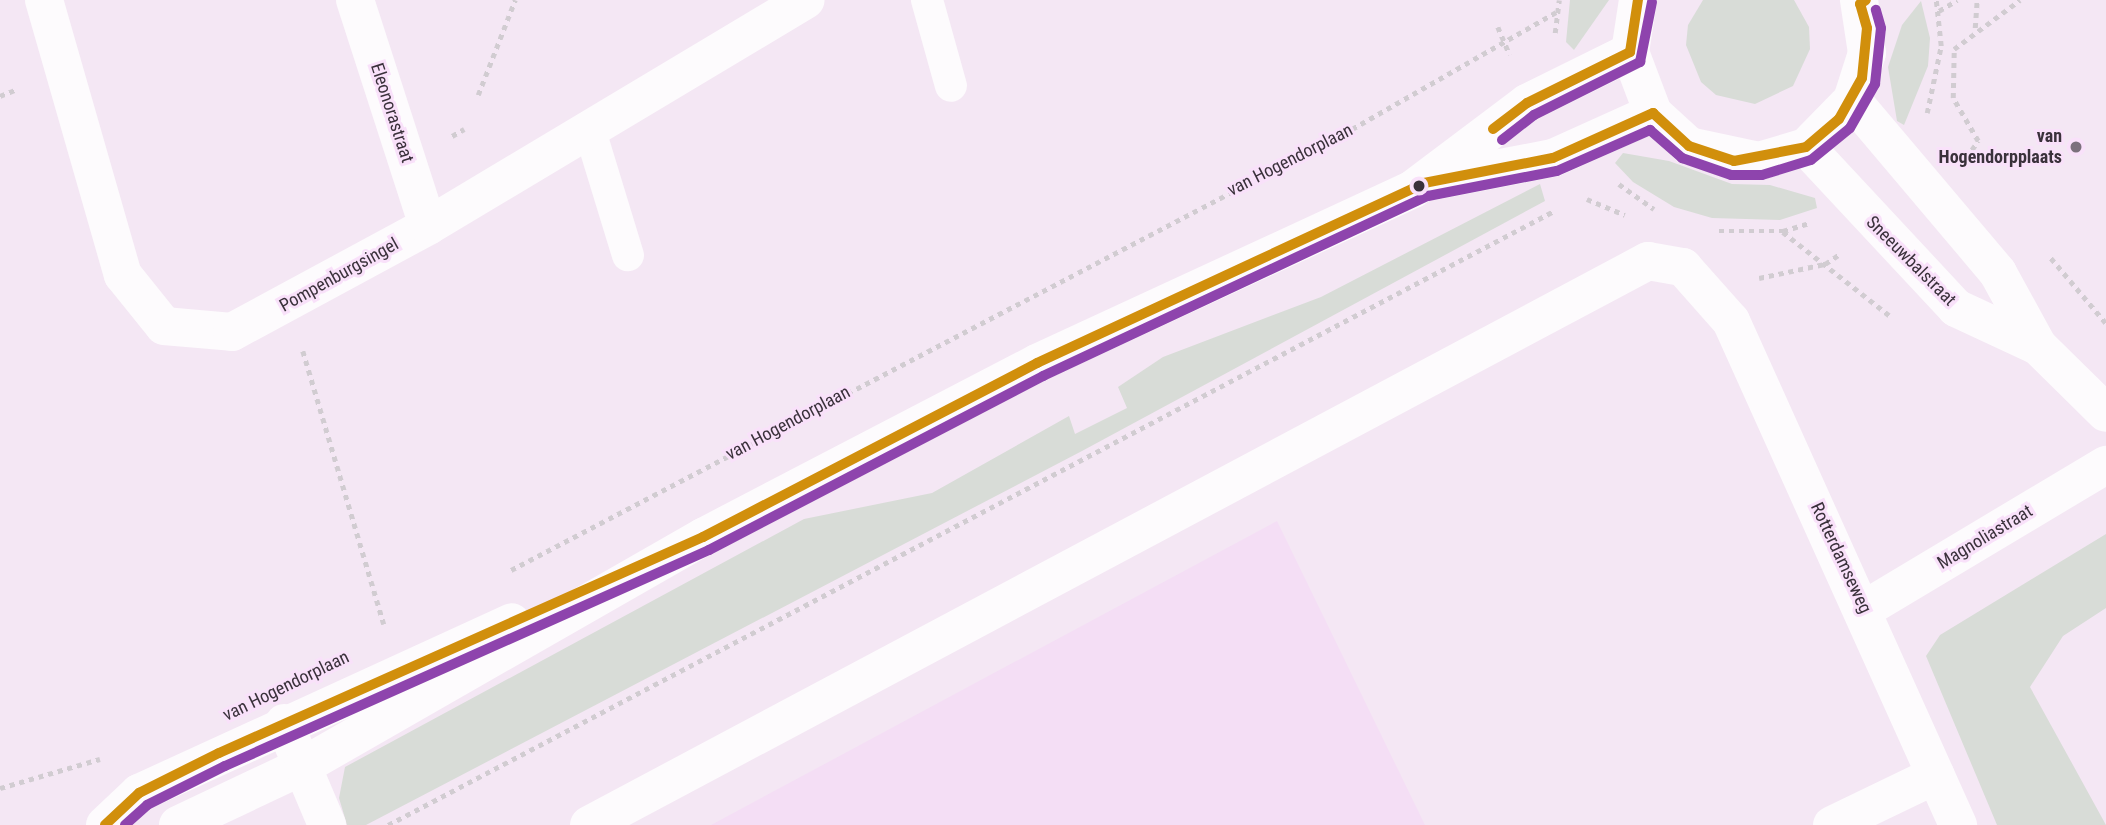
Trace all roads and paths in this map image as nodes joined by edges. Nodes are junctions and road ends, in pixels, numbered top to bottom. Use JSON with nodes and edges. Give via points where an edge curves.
{"nodes":[{"id":1,"x":44,"y":0,"type":"edge"},
{"id":2,"x":355,"y":0,"type":"edge"},
{"id":3,"x":515,"y":0,"type":"edge"},
{"id":4,"x":804,"y":0,"type":"edge"},
{"id":5,"x":927,"y":0,"type":"edge"},
{"id":6,"x":1638,"y":0,"type":"edge"},
{"id":7,"x":1936,"y":0,"type":"edge"},
{"id":8,"x":1958,"y":0,"type":"edge"},
{"id":9,"x":1977,"y":0,"type":"edge"},
{"id":10,"x":1862,"y":1,"type":"edge"},
{"id":11,"x":1939,"y":11,"type":"junction"},
{"id":12,"x":1556,"y":12,"type":"dead end"},
{"id":13,"x":1975,"y":28,"type":"dead end"},
{"id":14,"x":1630,"y":52,"type":"junction"},
{"id":15,"x":1937,"y":81,"type":"dead end"},
{"id":16,"x":951,"y":86,"type":"dead end"},
{"id":17,"x":478,"y":95,"type":"dead end"},
{"id":18,"x":1852,"y":100,"type":"junction"},
{"id":19,"x":1653,"y":113,"type":"junction"},
{"id":20,"x":590,"y":131,"type":"junction"},
{"id":21,"x":1806,"y":147,"type":"junction"},
{"id":22,"x":1424,"y":183,"type":"junction"},
{"id":23,"x":1592,"y":191,"type":"dead end"},
{"id":24,"x":1581,"y":197,"type":"dead end"},
{"id":25,"x":1558,"y":209,"type":"dead end"},
{"id":26,"x":428,"y":226,"type":"junction"},
{"id":27,"x":628,"y":256,"type":"dead end"},
{"id":28,"x":288,"y":303,"type":"junction"},
{"id":29,"x":2099,"y":314,"type":"dead end"},
{"id":30,"x":2106,"y":323,"type":"edge"},
{"id":31,"x":2038,"y":346,"type":"junction"},
{"id":32,"x":2106,"y":413,"type":"edge"},
{"id":33,"x":2106,"y":465,"type":"edge"},
{"id":34,"x":703,"y":537,"type":"junction"},
{"id":35,"x":498,"y":577,"type":"dead end"},
{"id":36,"x":1865,"y":609,"type":"junction"},
{"id":37,"x":387,"y":636,"type":"dead end"},
{"id":38,"x":284,"y":723,"type":"junction"},
{"id":39,"x":104,"y":757,"type":"dead end"},
{"id":40,"x":303,"y":766,"type":"junction"},
{"id":41,"x":1936,"y":775,"type":"junction"},
{"id":42,"x":0,"y":788,"type":"edge"},
{"id":43,"x":105,"y":825,"type":"edge"},
{"id":44,"x":177,"y":825,"type":"edge"},
{"id":45,"x":327,"y":825,"type":"edge"},
{"id":46,"x":388,"y":825,"type":"edge"},
{"id":47,"x":589,"y":825,"type":"edge"},
{"id":48,"x":1832,"y":825,"type":"edge"},
{"id":49,"x":1958,"y":825,"type":"edge"}],
"edges":[{"from":1,"to":28,"type":"street","name":"Pompenburgsingel","via":[[123,275],[155,315],[164,326],[232,332]]},
{"from":2,"to":26,"type":"street","name":"Eleonorastraat"},
{"from":3,"to":17,"type":"path"},
{"from":4,"to":20,"type":"street","name":"Pompenburgsingel"},
{"from":5,"to":16,"type":"lane"},
{"from":6,"to":14,"type":"street"},
{"from":7,"to":11,"type":"path"},
{"from":8,"to":11,"type":"path"},
{"from":9,"to":13,"type":"path"},
{"from":10,"to":18,"type":"street","via":[[1867,53]]},
{"from":11,"to":15,"type":"path"},
{"from":12,"to":35,"type":"path","name":"van Hogendorplaan","via":[[1352,129]]},
{"from":14,"to":19,"type":"street"},
{"from":14,"to":22,"type":"street","name":"van Hogendorplaan","via":[[1527,103]]},
{"from":18,"to":21,"type":"street"},
{"from":18,"to":31,"type":"street","name":"Sneeuwbalstraat","via":[[1998,273]]},
{"from":19,"to":21,"type":"street","via":[[1689,146],[1711,155],[1759,161]]},
{"from":19,"to":22,"type":"street","name":"van Hogendorplaan","via":[[1553,158]]},
{"from":20,"to":26,"type":"street","name":"Pompenburgsingel"},
{"from":20,"to":27,"type":"lane"},
{"from":21,"to":31,"type":"street","name":"Sneeuwbalstraat","via":[[1956,307]]},
{"from":22,"to":34,"type":"street","name":"van Hogendorplaan","via":[[1048,357]]},
{"from":23,"to":24,"type":"path"},
{"from":25,"to":46,"type":"path"},
{"from":26,"to":28,"type":"street","name":"Pompenburgsingel"},
{"from":28,"to":37,"type":"path"},
{"from":29,"to":30,"type":"path"},
{"from":31,"to":32,"type":"street","name":"Sneeuwbalstraat"},
{"from":33,"to":36,"type":"street","name":"Magnoliastraat"},
{"from":34,"to":38,"type":"street","name":"van Hogendorplaan"},
{"from":34,"to":40,"type":"street","name":"van Hogendorplaan"},
{"from":36,"to":41,"type":"street","name":"Rotterdamseweg"},
{"from":36,"to":47,"type":"street","name":"Rotterdamseweg","via":[[1731,321],[1683,267],[1648,261]]},
{"from":38,"to":40,"type":"street","name":"van Hogendorplaan"},
{"from":38,"to":43,"type":"street","name":"van Hogendorplaan","via":[[139,793]]},
{"from":39,"to":42,"type":"path"},
{"from":40,"to":44,"type":"street","name":"van Hogendorplaan"},
{"from":40,"to":45,"type":"street","name":"van Hogendorplaan"},
{"from":41,"to":48,"type":"street"},
{"from":41,"to":49,"type":"street","name":"Rotterdamseweg"}]}
